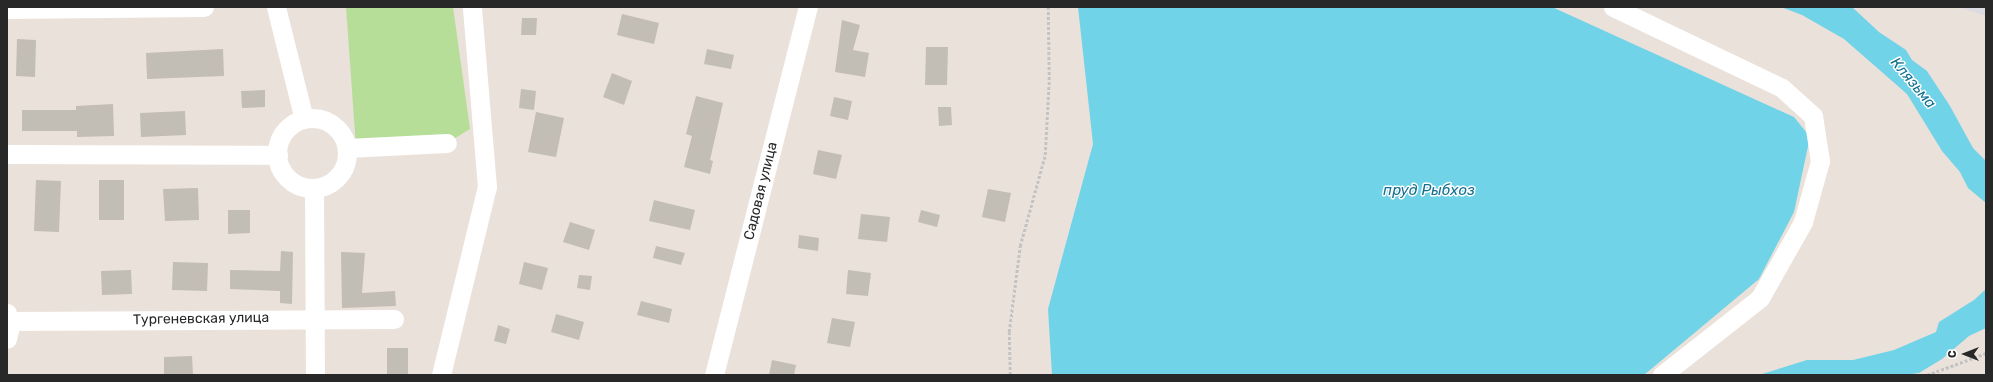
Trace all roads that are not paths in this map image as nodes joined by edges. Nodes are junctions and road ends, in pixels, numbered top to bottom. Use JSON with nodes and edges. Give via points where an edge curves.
{"nodes":[{"id":1,"x":204,"y":7,"type":"edge"},
{"id":2,"x":276,"y":7,"type":"edge"},
{"id":3,"x":472,"y":7,"type":"edge"},
{"id":4,"x":808,"y":7,"type":"edge"},
{"id":5,"x":1613,"y":7,"type":"edge"},
{"id":6,"x":7,"y":9,"type":"edge"},
{"id":7,"x":304,"y":119,"type":"junction"},
{"id":8,"x":447,"y":143,"type":"dead end"},
{"id":9,"x":347,"y":148,"type":"junction"},
{"id":10,"x":7,"y":154,"type":"edge"},
{"id":11,"x":278,"y":155,"type":"junction"},
{"id":12,"x":314,"y":189,"type":"junction"},
{"id":13,"x":315,"y":318,"type":"junction"},
{"id":14,"x":394,"y":319,"type":"dead end"},
{"id":15,"x":7,"y":324,"type":"edge"},
{"id":16,"x":315,"y":375,"type":"edge"},
{"id":17,"x":441,"y":375,"type":"edge"},
{"id":18,"x":714,"y":375,"type":"edge"},
{"id":19,"x":1662,"y":375,"type":"edge"}],
"edges":[{"from":1,"to":6,"type":"street"},
{"from":2,"to":7,"type":"street"},
{"from":3,"to":17,"type":"street","via":[[487,187]]},
{"from":4,"to":18,"type":"street","name":"Садовая улица"},
{"from":5,"to":19,"type":"street","via":[[1782,88],[1813,116],[1820,161],[1803,222],[1760,298]]},
{"from":7,"to":9,"type":"street","via":[[318,118],[332,124],[342,134]]},
{"from":7,"to":11,"type":"street","via":[[292,124],[284,132],[278,143]]},
{"from":8,"to":9,"type":"street"},
{"from":9,"to":12,"type":"street","via":[[346,163],[339,176],[327,185]]},
{"from":10,"to":11,"type":"street"},
{"from":11,"to":12,"type":"street","via":[[280,168],[288,179],[299,186]]},
{"from":12,"to":13,"type":"street"},
{"from":13,"to":14,"type":"street","name":"Тургеневская улица"},
{"from":13,"to":15,"type":"street","name":"Тургеневская улица"},
{"from":13,"to":16,"type":"street"}]}
